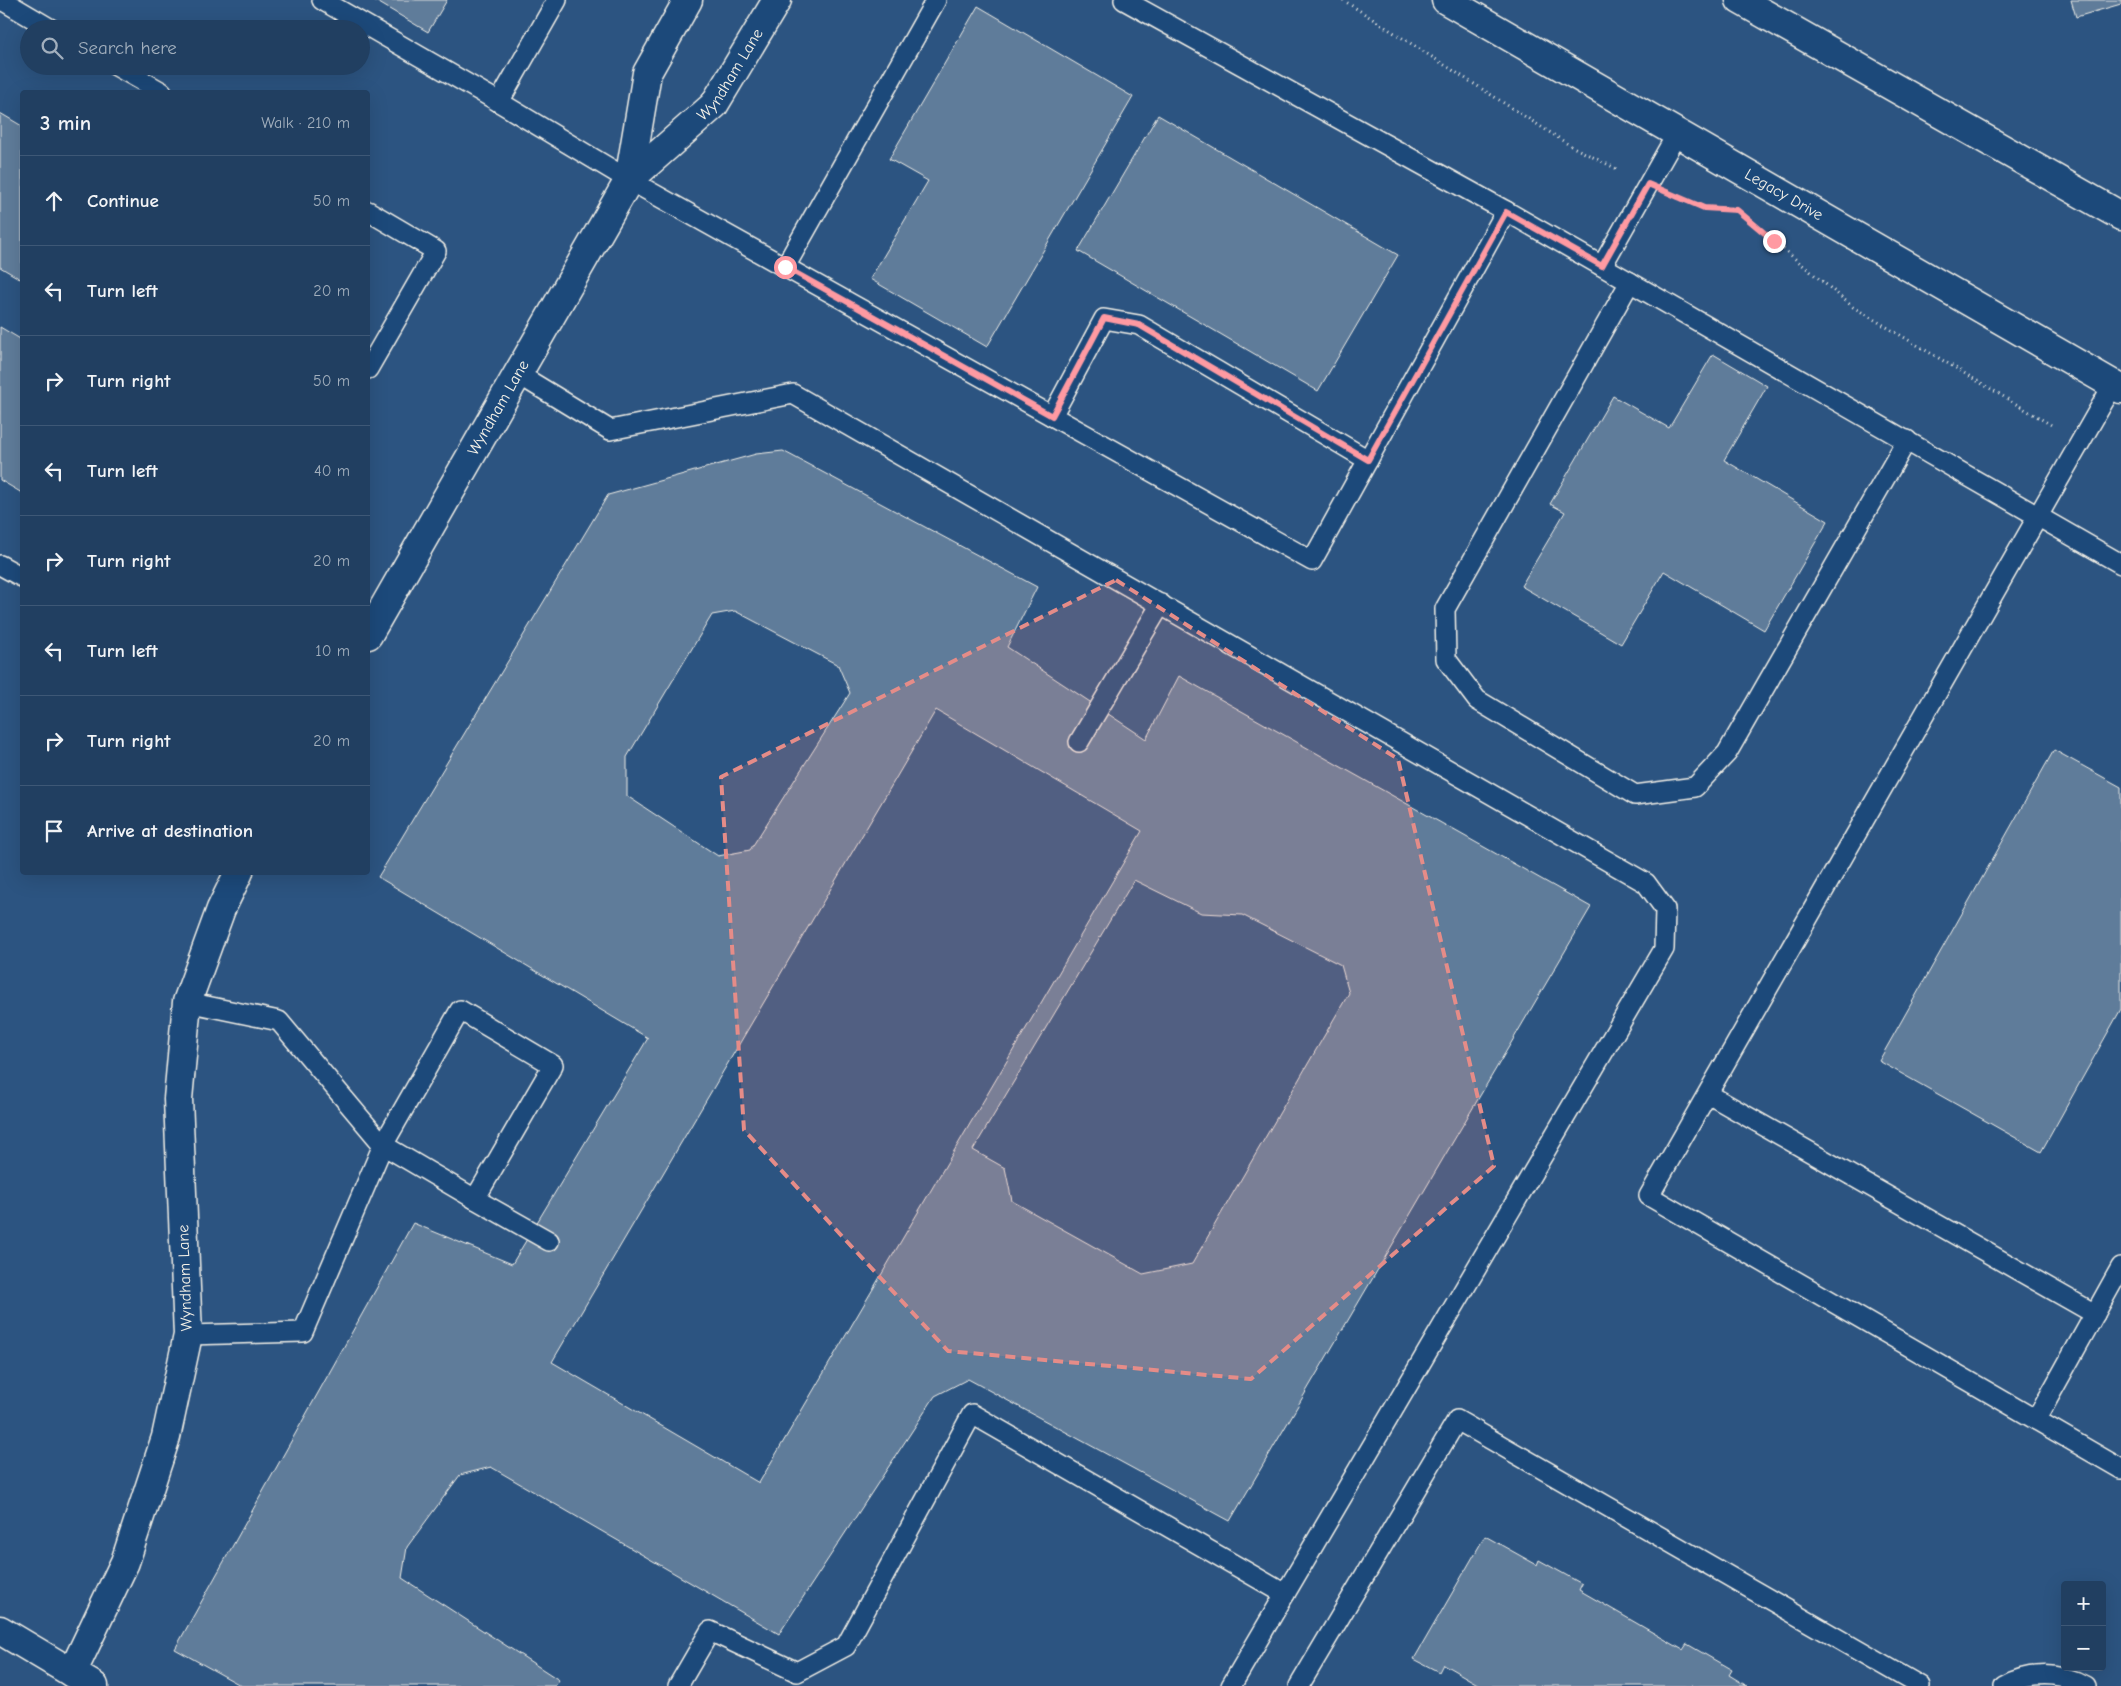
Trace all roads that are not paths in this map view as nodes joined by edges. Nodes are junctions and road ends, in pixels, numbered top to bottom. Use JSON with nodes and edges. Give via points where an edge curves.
{"nodes":[{"id":1,"x":2,"y":0,"type":"edge"},
{"id":2,"x":322,"y":0,"type":"edge"},
{"id":3,"x":557,"y":0,"type":"edge"},
{"id":4,"x":688,"y":0,"type":"edge"},
{"id":5,"x":777,"y":0,"type":"edge"},
{"id":6,"x":936,"y":0,"type":"edge"},
{"id":7,"x":1124,"y":0,"type":"edge"},
{"id":8,"x":1446,"y":0,"type":"edge"},
{"id":9,"x":1740,"y":0,"type":"edge"},
{"id":10,"x":36,"y":20,"type":"edge"},
{"id":11,"x":357,"y":20,"type":"edge"},
{"id":12,"x":370,"y":28,"type":"edge"},
{"id":13,"x":132,"y":75,"type":"edge"},
{"id":14,"x":158,"y":90,"type":"edge"},
{"id":15,"x":499,"y":102,"type":"junction"},
{"id":16,"x":1678,"y":132,"type":"junction"},
{"id":17,"x":629,"y":180,"type":"junction"},
{"id":18,"x":370,"y":212,"type":"edge"},
{"id":19,"x":1506,"y":212,"type":"junction"},
{"id":20,"x":2121,"y":216,"type":"edge"},
{"id":21,"x":1602,"y":266,"type":"junction"},
{"id":22,"x":785,"y":267,"type":"junction"},
{"id":23,"x":1630,"y":282,"type":"junction"},
{"id":24,"x":370,"y":366,"type":"edge"},
{"id":25,"x":518,"y":374,"type":"junction"},
{"id":26,"x":2118,"y":382,"type":"edge"},
{"id":27,"x":1052,"y":416,"type":"junction"},
{"id":28,"x":1906,"y":440,"type":"junction"},
{"id":29,"x":1368,"y":460,"type":"junction"},
{"id":30,"x":2038,"y":516,"type":"junction"},
{"id":31,"x":2121,"y":564,"type":"edge"},
{"id":32,"x":0,"y":565,"type":"edge"},
{"id":33,"x":20,"y":577,"type":"edge"},
{"id":34,"x":1160,"y":604,"type":"junction"},
{"id":35,"x":370,"y":632,"type":"edge"},
{"id":36,"x":1079,"y":742,"type":"dead end"},
{"id":37,"x":237,"y":875,"type":"edge"},
{"id":38,"x":187,"y":1002,"type":"junction"},
{"id":39,"x":1708,"y":1094,"type":"junction"},
{"id":40,"x":383,"y":1145,"type":"junction"},
{"id":41,"x":475,"y":1199,"type":"junction"},
{"id":42,"x":549,"y":1241,"type":"dead end"},
{"id":43,"x":2121,"y":1267,"type":"edge"},
{"id":44,"x":2095,"y":1314,"type":"junction"},
{"id":45,"x":188,"y":1335,"type":"junction"},
{"id":46,"x":2036,"y":1420,"type":"junction"},
{"id":47,"x":2121,"y":1469,"type":"edge"},
{"id":48,"x":1286,"y":1594,"type":"junction"},
{"id":49,"x":0,"y":1630,"type":"edge"},
{"id":50,"x":83,"y":1679,"type":"edge"},
{"id":51,"x":678,"y":1686,"type":"edge"},
{"id":52,"x":1231,"y":1686,"type":"edge"},
{"id":53,"x":1299,"y":1686,"type":"edge"},
{"id":54,"x":1920,"y":1686,"type":"edge"},
{"id":55,"x":2004,"y":1686,"type":"edge"},
{"id":56,"x":2085,"y":1686,"type":"edge"}],
"edges":[{"from":1,"to":10,"type":"lane"},
{"from":2,"to":11,"type":"lane"},
{"from":3,"to":15,"type":"lane"},
{"from":4,"to":17,"type":"street","name":"Wyndham Lane","via":[[647,74]]},
{"from":5,"to":17,"type":"street","name":"Wyndham Lane","via":[[714,105]]},
{"from":6,"to":22,"type":"lane"},
{"from":7,"to":19,"type":"lane"},
{"from":8,"to":16,"type":"street","name":"Legacy Drive"},
{"from":9,"to":20,"type":"street"},
{"from":12,"to":15,"type":"lane"},
{"from":13,"to":14,"type":"lane"},
{"from":15,"to":17,"type":"lane"},
{"from":16,"to":21,"type":"lane"},
{"from":16,"to":26,"type":"street","name":"Legacy Drive"},
{"from":17,"to":22,"type":"lane"},
{"from":17,"to":25,"type":"street","name":"Wyndham Lane"},
{"from":18,"to":24,"type":"lane","via":[[436,251]]},
{"from":19,"to":21,"type":"lane"},
{"from":19,"to":29,"type":"lane"},
{"from":21,"to":23,"type":"lane"},
{"from":22,"to":27,"type":"lane"},
{"from":23,"to":28,"type":"lane"},
{"from":23,"to":28,"type":"lane","via":[[1445,609],[1445,618],[1446,659],[1477,700],[1635,795],[1695,787],[1728,753]]},
{"from":25,"to":34,"type":"lane","via":[[610,430],[793,394]]},
{"from":25,"to":35,"type":"street","name":"Wyndham Lane"},
{"from":26,"to":30,"type":"lane"},
{"from":27,"to":29,"type":"lane","via":[[1104,318],[1139,325]]},
{"from":27,"to":29,"type":"lane","via":[[1312,561]]},
{"from":28,"to":30,"type":"lane"},
{"from":30,"to":31,"type":"lane"},
{"from":30,"to":39,"type":"lane"},
{"from":32,"to":33,"type":"lane"},
{"from":34,"to":36,"type":"lane"},
{"from":34,"to":48,"type":"lane","via":[[1646,883],[1665,909],[1664,949]]},
{"from":37,"to":38,"type":"street","name":"Wyndham Lane","via":[[220,909]]},
{"from":38,"to":40,"type":"lane","via":[[279,1021]]},
{"from":38,"to":45,"type":"street","name":"Wyndham Lane","via":[[178,1099]]},
{"from":39,"to":44,"type":"lane"},
{"from":39,"to":46,"type":"lane","via":[[1649,1196]]},
{"from":40,"to":41,"type":"lane"},
{"from":40,"to":41,"type":"lane","via":[[460,1010],[553,1065]]},
{"from":40,"to":45,"type":"lane","via":[[303,1332]]},
{"from":41,"to":42,"type":"lane"},
{"from":43,"to":44,"type":"lane"},
{"from":44,"to":46,"type":"lane"},
{"from":45,"to":50,"type":"street","name":"Wyndham Lane","via":[[166,1437]]},
{"from":46,"to":47,"type":"lane"},
{"from":48,"to":51,"type":"lane","via":[[972,1414],[846,1646],[797,1672],[710,1631]]},
{"from":48,"to":52,"type":"lane"},
{"from":49,"to":50,"type":"street"},
{"from":53,"to":54,"type":"lane","via":[[1457,1420]]},
{"from":55,"to":56,"type":"lane","via":[[2015,1680],[2044,1675]]}]}
